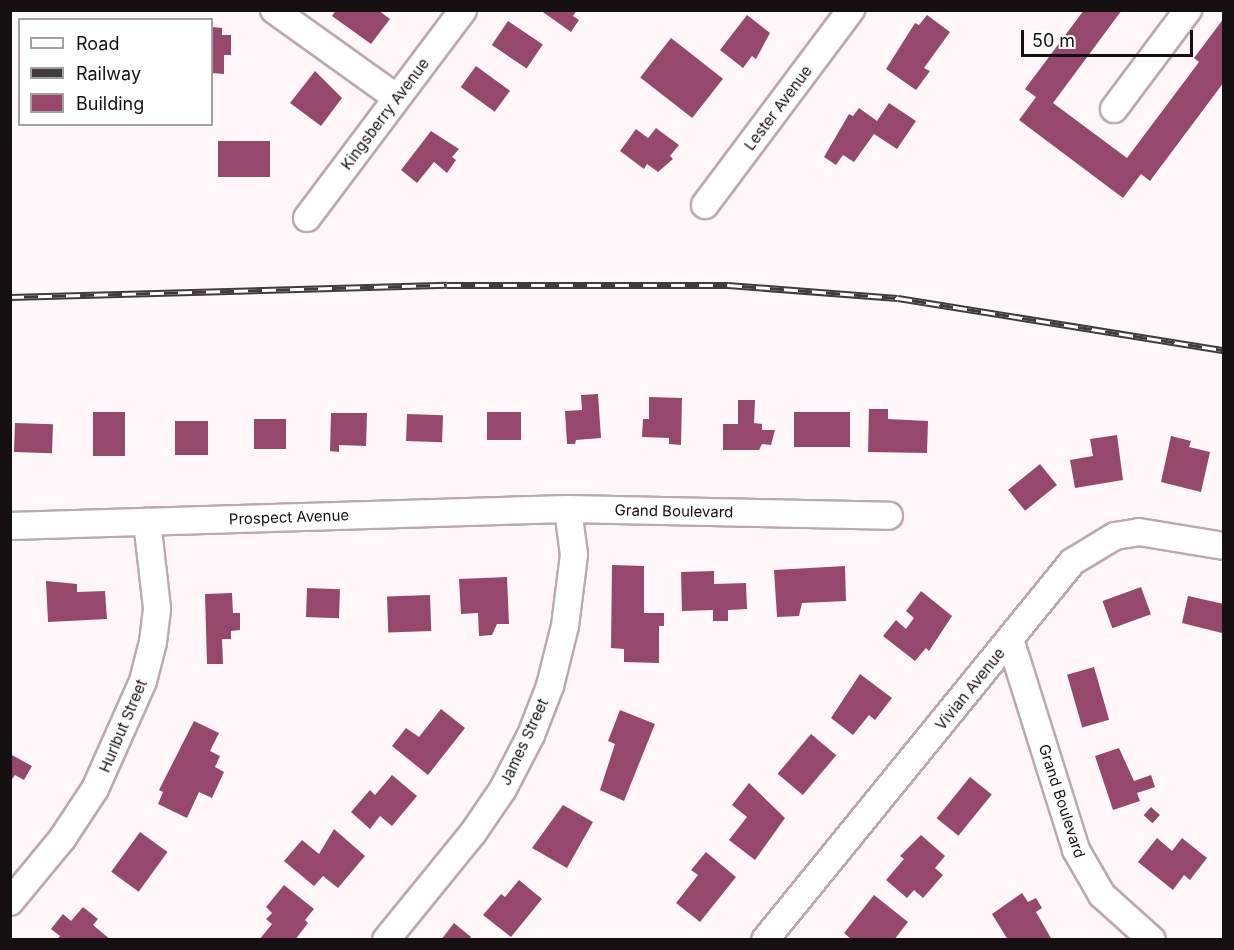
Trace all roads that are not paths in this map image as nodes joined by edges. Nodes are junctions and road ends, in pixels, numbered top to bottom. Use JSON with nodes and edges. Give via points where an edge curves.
{"nodes":[{"id":1,"x":274,"y":10,"type":"edge"},
{"id":2,"x":463,"y":10,"type":"edge"},
{"id":3,"x":851,"y":10,"type":"edge"},
{"id":4,"x":1188,"y":10,"type":"edge"},
{"id":5,"x":397,"y":98,"type":"junction"},
{"id":6,"x":1114,"y":109,"type":"dead end"},
{"id":7,"x":705,"y":205,"type":"dead end"},
{"id":8,"x":307,"y":218,"type":"dead end"},
{"id":9,"x":568,"y":509,"type":"junction"},
{"id":10,"x":888,"y":516,"type":"dead end"},
{"id":11,"x":147,"y":522,"type":"junction"},
{"id":12,"x":10,"y":526,"type":"edge"},
{"id":13,"x":1224,"y":546,"type":"edge"},
{"id":14,"x":1010,"y":639,"type":"junction"},
{"id":15,"x":10,"y":902,"type":"edge"},
{"id":16,"x":386,"y":939,"type":"edge"},
{"id":17,"x":765,"y":939,"type":"edge"},
{"id":18,"x":1152,"y":939,"type":"edge"}],
"edges":[{"from":1,"to":5,"type":"street"},
{"from":2,"to":5,"type":"street","name":"Kingsberry Avenue"},
{"from":3,"to":7,"type":"street","name":"Lester Avenue"},
{"from":4,"to":6,"type":"street"},
{"from":5,"to":8,"type":"street","name":"Kingsberry Avenue"},
{"from":9,"to":10,"type":"street","name":"Grand Boulevard"},
{"from":9,"to":11,"type":"street","name":"Prospect Avenue"},
{"from":9,"to":16,"type":"street","name":"James Street","via":[[574,555],[566,626],[550,686],[531,735],[473,833]]},
{"from":11,"to":12,"type":"street","name":"Prospect Avenue"},
{"from":11,"to":15,"type":"street","name":"Hurlbut Street","via":[[157,608],[143,681],[94,789],[62,839]]},
{"from":13,"to":14,"type":"street","name":"Vivian Avenue","via":[[1151,532],[1115,536],[1091,547],[1072,562]]},
{"from":14,"to":17,"type":"street","name":"Vivian Avenue"},
{"from":14,"to":18,"type":"street","name":"Grand Boulevard","via":[[1076,850],[1102,895]]}]}
